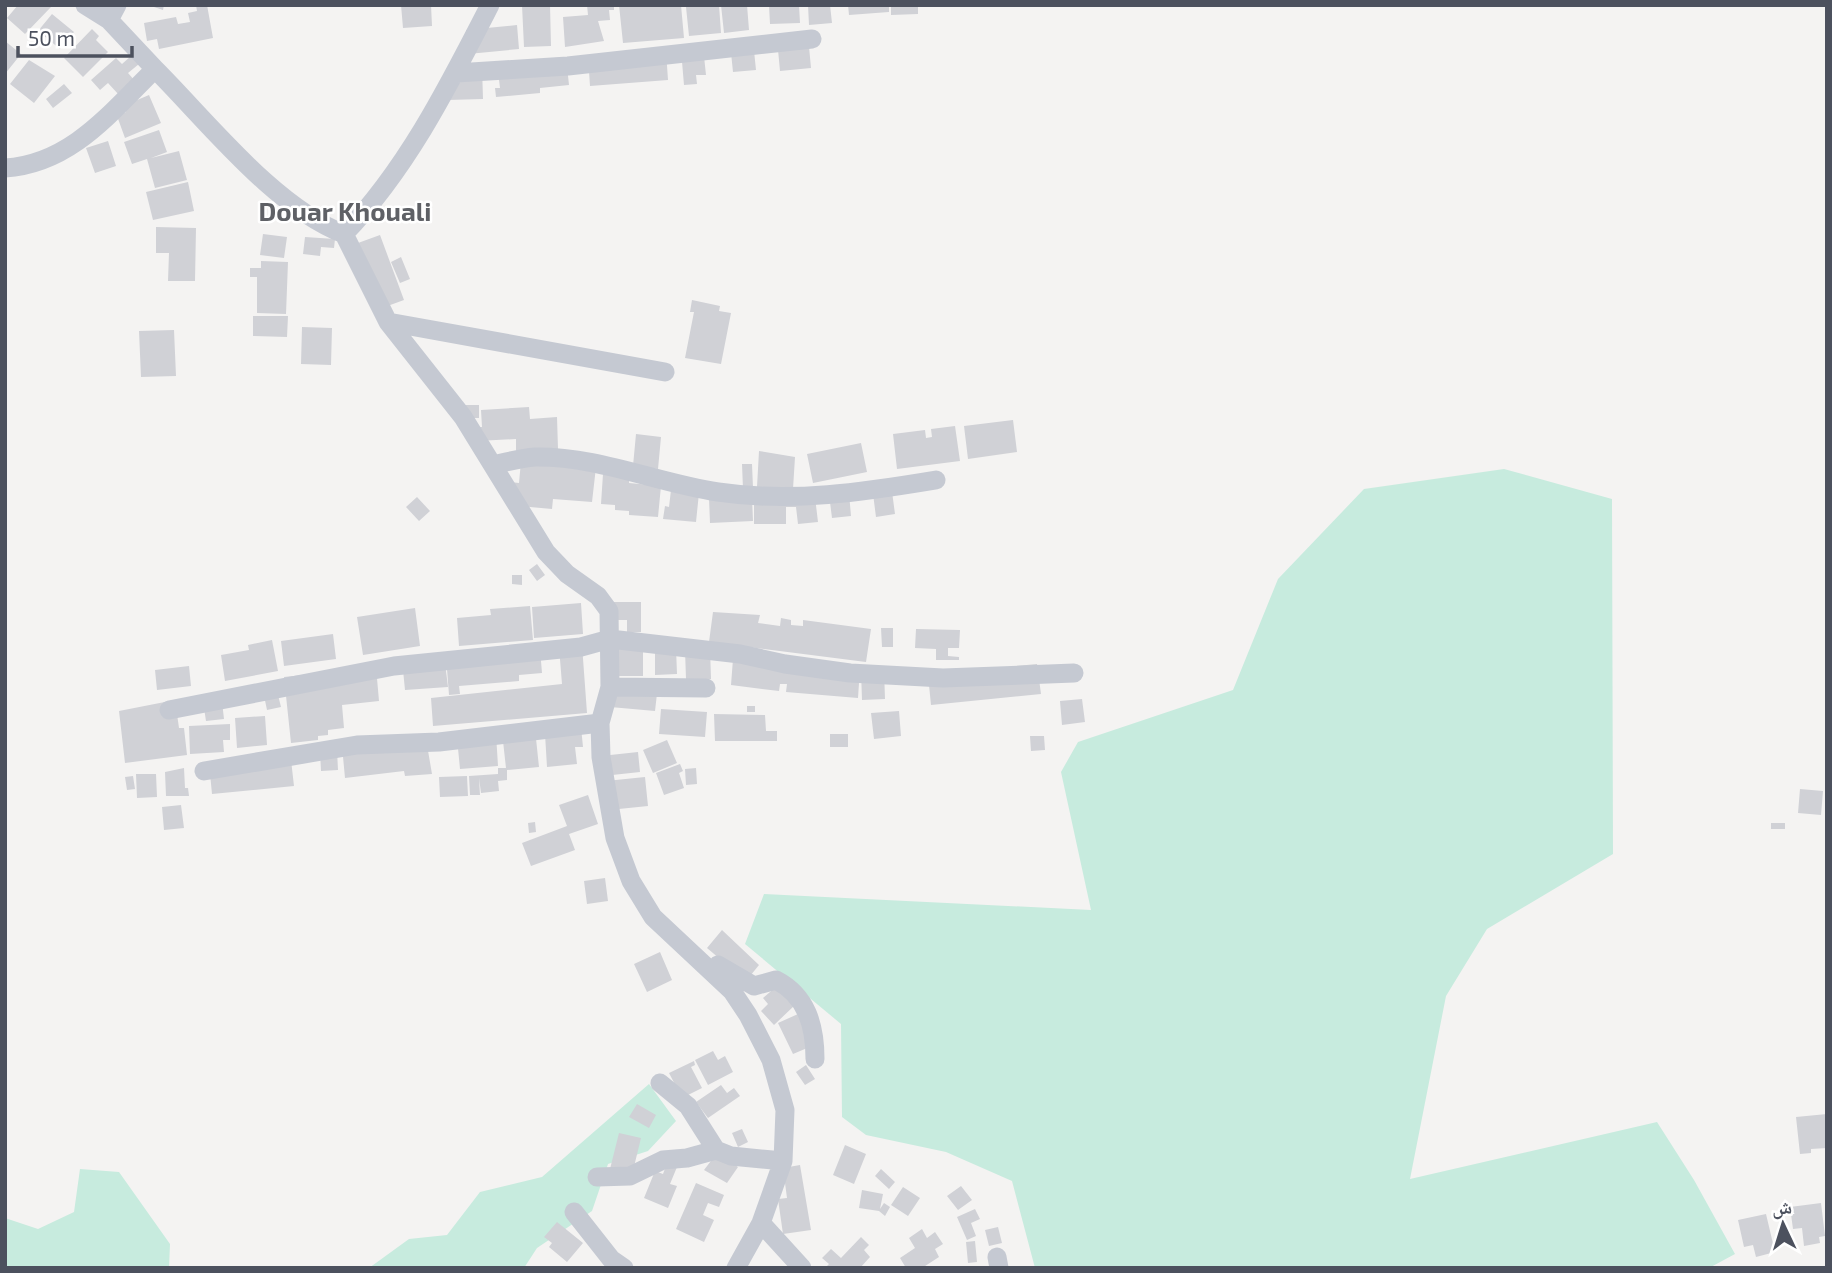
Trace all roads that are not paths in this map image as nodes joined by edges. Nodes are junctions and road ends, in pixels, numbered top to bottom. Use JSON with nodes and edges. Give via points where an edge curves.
{"nodes":[{"id":1,"x":85,"y":5,"type":"edge"},
{"id":2,"x":489,"y":5,"type":"edge"},
{"id":3,"x":113,"y":13,"type":"edge"},
{"id":4,"x":812,"y":39,"type":"dead end"},
{"id":5,"x":155,"y":69,"type":"junction"},
{"id":6,"x":456,"y":73,"type":"junction"},
{"id":7,"x":5,"y":168,"type":"edge"},
{"id":8,"x":344,"y":234,"type":"junction"},
{"id":9,"x":387,"y":322,"type":"junction"},
{"id":10,"x":665,"y":372,"type":"dead end"},
{"id":11,"x":493,"y":465,"type":"junction"},
{"id":12,"x":936,"y":480,"type":"dead end"},
{"id":13,"x":610,"y":639,"type":"junction"},
{"id":14,"x":1074,"y":673,"type":"dead end"},
{"id":15,"x":610,"y":687,"type":"junction"},
{"id":16,"x":706,"y":688,"type":"dead end"},
{"id":17,"x":169,"y":710,"type":"dead end"},
{"id":18,"x":600,"y":723,"type":"junction"},
{"id":19,"x":204,"y":771,"type":"dead end"},
{"id":20,"x":701,"y":961,"type":"junction"},
{"id":21,"x":816,"y":1059,"type":"dead end"},
{"id":22,"x":660,"y":1083,"type":"dead end"},
{"id":23,"x":716,"y":1150,"type":"junction"},
{"id":24,"x":783,"y":1161,"type":"junction"},
{"id":25,"x":597,"y":1178,"type":"dead end"},
{"id":26,"x":575,"y":1212,"type":"dead end"},
{"id":27,"x":761,"y":1223,"type":"junction"},
{"id":28,"x":624,"y":1268,"type":"edge"},
{"id":29,"x":736,"y":1268,"type":"edge"},
{"id":30,"x":802,"y":1268,"type":"edge"}],
"edges":[{"from":1,"to":3,"type":"street"},
{"from":2,"to":6,"type":"street"},
{"from":3,"to":5,"type":"street"},
{"from":4,"to":6,"type":"street"},
{"from":5,"to":7,"type":"street","via":[[67,151],[38,164]]},
{"from":5,"to":8,"type":"street","via":[[269,185],[321,225]]},
{"from":6,"to":8,"type":"street","via":[[366,212]]},
{"from":8,"to":9,"type":"street"},
{"from":9,"to":10,"type":"street"},
{"from":9,"to":11,"type":"street","via":[[463,417]]},
{"from":11,"to":12,"type":"street","via":[[533,457],[562,459],[719,492],[796,496],[834,496]]},
{"from":11,"to":13,"type":"street","via":[[546,552],[609,611]]},
{"from":13,"to":14,"type":"street","via":[[850,673],[943,677]]},
{"from":13,"to":15,"type":"street"},
{"from":13,"to":17,"type":"street","via":[[581,647],[394,666]]},
{"from":15,"to":16,"type":"street"},
{"from":15,"to":18,"type":"street"},
{"from":18,"to":19,"type":"street","via":[[439,742],[357,745]]},
{"from":18,"to":20,"type":"street","via":[[615,838],[631,881],[653,917]]},
{"from":20,"to":21,"type":"street","via":[[715,963],[754,986],[776,980],[786,985],[807,1009],[815,1031]]},
{"from":20,"to":24,"type":"street","via":[[732,991],[771,1060],[785,1110]]},
{"from":22,"to":23,"type":"street","via":[[688,1106]]},
{"from":23,"to":24,"type":"street"},
{"from":23,"to":25,"type":"street","via":[[663,1160],[630,1176]]},
{"from":24,"to":27,"type":"street"},
{"from":26,"to":28,"type":"street","via":[[611,1259]]},
{"from":27,"to":29,"type":"street"},
{"from":27,"to":30,"type":"street"}]}
